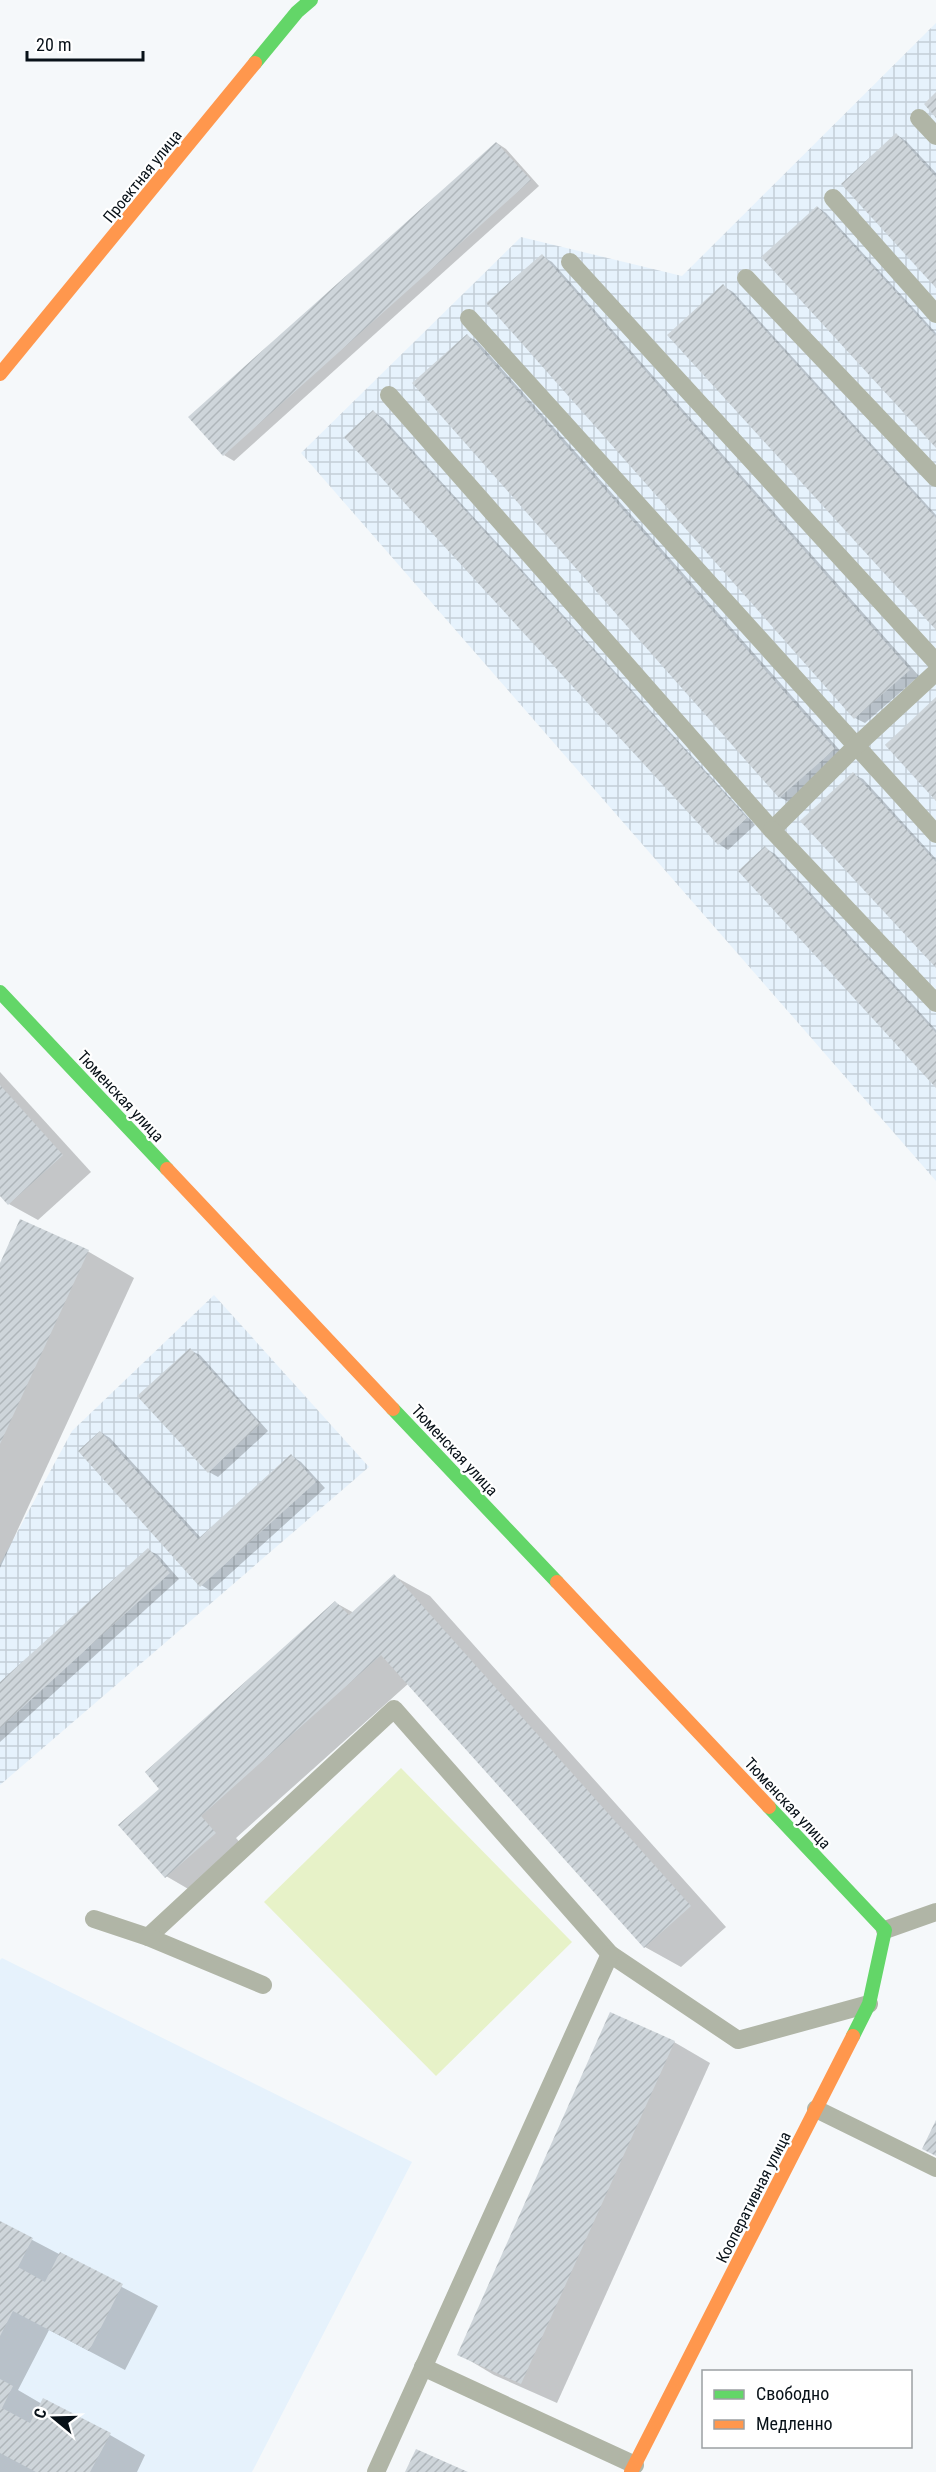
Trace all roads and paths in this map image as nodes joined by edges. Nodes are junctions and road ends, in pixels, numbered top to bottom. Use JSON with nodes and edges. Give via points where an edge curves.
{"nodes":[{"id":1,"x":311,"y":0,"type":"edge"},
{"id":2,"x":919,"y":118,"type":"dead end"},
{"id":3,"x":936,"y":136,"type":"edge"},
{"id":4,"x":833,"y":198,"type":"dead end"},
{"id":5,"x":570,"y":262,"type":"dead end"},
{"id":6,"x":746,"y":278,"type":"dead end"},
{"id":7,"x":936,"y":314,"type":"edge"},
{"id":8,"x":469,"y":318,"type":"dead end"},
{"id":9,"x":0,"y":374,"type":"edge"},
{"id":10,"x":389,"y":395,"type":"dead end"},
{"id":11,"x":936,"y":478,"type":"edge"},
{"id":12,"x":936,"y":662,"type":"edge"},
{"id":13,"x":936,"y":672,"type":"edge"},
{"id":14,"x":856,"y":746,"type":"junction"},
{"id":15,"x":772,"y":830,"type":"junction"},
{"id":16,"x":936,"y":834,"type":"edge"},
{"id":17,"x":0,"y":992,"type":"edge"},
{"id":18,"x":936,"y":1003,"type":"edge"},
{"id":19,"x":936,"y":1912,"type":"edge"},
{"id":20,"x":94,"y":1919,"type":"dead end"},
{"id":21,"x":885,"y":1930,"type":"junction"},
{"id":22,"x":148,"y":1937,"type":"junction"},
{"id":23,"x":610,"y":1954,"type":"junction"},
{"id":24,"x":263,"y":1985,"type":"dead end"},
{"id":25,"x":869,"y":2004,"type":"junction"},
{"id":26,"x":816,"y":2109,"type":"junction"},
{"id":27,"x":936,"y":2168,"type":"edge"},
{"id":28,"x":423,"y":2367,"type":"junction"},
{"id":29,"x":633,"y":2468,"type":"edge"},
{"id":30,"x":376,"y":2472,"type":"edge"}],
"edges":[{"from":1,"to":9,"type":"street","name":"Проектная улица","via":[[297,12]]},
{"from":2,"to":3,"type":"lane"},
{"from":4,"to":7,"type":"lane"},
{"from":5,"to":12,"type":"lane"},
{"from":6,"to":11,"type":"lane"},
{"from":8,"to":14,"type":"lane"},
{"from":10,"to":15,"type":"lane"},
{"from":13,"to":14,"type":"lane"},
{"from":14,"to":15,"type":"lane"},
{"from":14,"to":16,"type":"lane"},
{"from":15,"to":18,"type":"lane"},
{"from":17,"to":21,"type":"street","name":"Тюменская улица"},
{"from":19,"to":21,"type":"lane"},
{"from":20,"to":22,"type":"lane"},
{"from":21,"to":25,"type":"street","name":"Кооперативная улица"},
{"from":22,"to":23,"type":"lane","via":[[394,1710]]},
{"from":22,"to":24,"type":"lane"},
{"from":23,"to":25,"type":"lane","via":[[738,2040]]},
{"from":23,"to":28,"type":"lane"},
{"from":25,"to":26,"type":"street","name":"Кооперативная улица"},
{"from":26,"to":27,"type":"lane"},
{"from":26,"to":29,"type":"street","name":"Кооперативная улица"},
{"from":28,"to":29,"type":"lane"},
{"from":28,"to":30,"type":"lane"}]}
